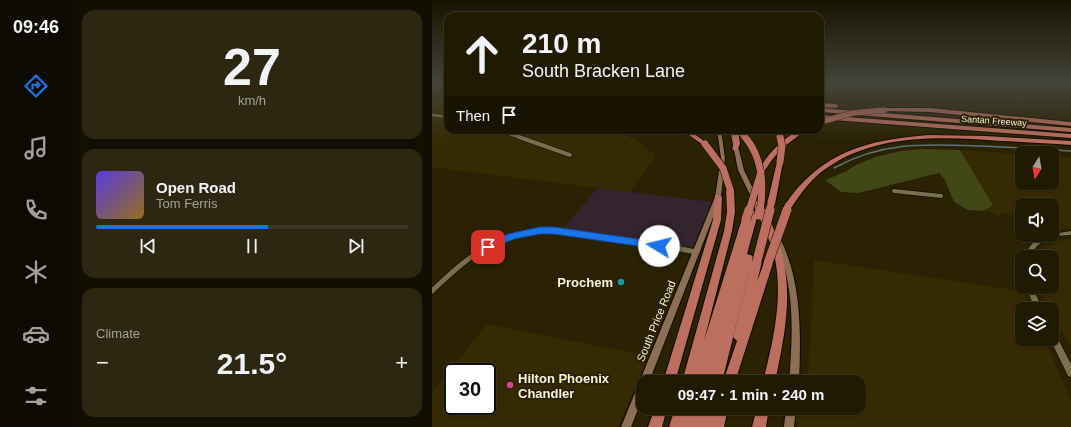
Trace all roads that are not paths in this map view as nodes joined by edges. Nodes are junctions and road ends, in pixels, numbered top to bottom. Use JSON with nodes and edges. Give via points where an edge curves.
{"nodes":[{"id":1,"x":824,"y":105,"type":"edge"},
{"id":2,"x":824,"y":110,"type":"edge"},
{"id":3,"x":432,"y":115,"type":"edge"},
{"id":4,"x":444,"y":116,"type":"edge"},
{"id":5,"x":824,"y":117,"type":"edge"},
{"id":6,"x":824,"y":121,"type":"edge"},
{"id":7,"x":824,"y":122,"type":"edge"},
{"id":8,"x":1071,"y":124,"type":"edge"},
{"id":9,"x":1005,"y":125,"type":"junction"},
{"id":10,"x":1071,"y":130,"type":"edge"},
{"id":11,"x":1035,"y":133,"type":"junction"},
{"id":12,"x":509,"y":134,"type":"edge"},
{"id":13,"x":691,"y":134,"type":"edge"},
{"id":14,"x":720,"y":134,"type":"edge"},
{"id":15,"x":735,"y":134,"type":"edge"},
{"id":16,"x":737,"y":134,"type":"edge"},
{"id":17,"x":741,"y":134,"type":"edge"},
{"id":18,"x":780,"y":134,"type":"edge"},
{"id":19,"x":797,"y":134,"type":"edge"},
{"id":20,"x":1071,"y":136,"type":"edge"},
{"id":21,"x":1071,"y":143,"type":"edge"},
{"id":22,"x":735,"y":149,"type":"joint"},
{"id":23,"x":570,"y":155,"type":"dead end"},
{"id":24,"x":894,"y":191,"type":"dead end"},
{"id":25,"x":941,"y":196,"type":"dead end"},
{"id":26,"x":718,"y":197,"type":"junction"},
{"id":27,"x":754,"y":212,"type":"junction"},
{"id":28,"x":1071,"y":233,"type":"edge"},
{"id":29,"x":1030,"y":250,"type":"edge"},
{"id":30,"x":697,"y":252,"type":"junction"},
{"id":31,"x":763,"y":262,"type":"junction"},
{"id":32,"x":432,"y":291,"type":"edge"},
{"id":33,"x":1058,"y":346,"type":"edge"},
{"id":34,"x":1071,"y":373,"type":"edge"},
{"id":35,"x":647,"y":375,"type":"edge"},
{"id":36,"x":671,"y":375,"type":"edge"},
{"id":37,"x":690,"y":375,"type":"edge"},
{"id":38,"x":700,"y":375,"type":"edge"},
{"id":39,"x":710,"y":375,"type":"edge"},
{"id":40,"x":718,"y":375,"type":"edge"},
{"id":41,"x":731,"y":375,"type":"edge"},
{"id":42,"x":770,"y":375,"type":"edge"},
{"id":43,"x":794,"y":375,"type":"edge"},
{"id":44,"x":636,"y":402,"type":"edge"},
{"id":45,"x":659,"y":415,"type":"edge"},
{"id":46,"x":679,"y":415,"type":"edge"},
{"id":47,"x":688,"y":415,"type":"edge"},
{"id":48,"x":698,"y":415,"type":"edge"},
{"id":49,"x":708,"y":415,"type":"edge"},
{"id":50,"x":720,"y":415,"type":"edge"},
{"id":51,"x":762,"y":415,"type":"edge"},
{"id":52,"x":790,"y":415,"type":"edge"},
{"id":53,"x":626,"y":427,"type":"edge"},
{"id":54,"x":655,"y":427,"type":"edge"},
{"id":55,"x":676,"y":427,"type":"edge"},
{"id":56,"x":685,"y":427,"type":"edge"},
{"id":57,"x":695,"y":427,"type":"edge"},
{"id":58,"x":705,"y":427,"type":"edge"},
{"id":59,"x":717,"y":427,"type":"edge"},
{"id":60,"x":759,"y":427,"type":"edge"},
{"id":61,"x":789,"y":427,"type":"edge"}],
"edges":[{"from":1,"to":9,"type":"highway"},
{"from":2,"to":9,"type":"highway","name":"Santan Freeway"},
{"from":3,"to":4,"type":"street"},
{"from":5,"to":11,"type":"highway","name":"Santan Freeway"},
{"from":6,"to":8,"type":"highway","bridge":true,"via":[[853,113],[935,110]]},
{"from":7,"to":11,"type":"highway"},
{"from":9,"to":10,"type":"highway","name":"Santan Freeway"},
{"from":11,"to":20,"type":"highway","name":"Santan Freeway"},
{"from":12,"to":23,"type":"street"},
{"from":13,"to":37,"type":"highway","bridge":true,"via":[[705,144],[723,168],[730,190],[731,212]]},
{"from":14,"to":26,"type":"main road","name":"South Price Road","via":[[723,158]]},
{"from":15,"to":22,"type":"highway","via":[[738,144]]},
{"from":16,"to":27,"type":"highway","bridge":true,"via":[[752,152],[758,171],[759,194]]},
{"from":17,"to":27,"type":"highway","bridge":true,"via":[[755,151],[763,173],[763,193]]},
{"from":18,"to":31,"type":"highway","bridge":true,"via":[[782,146],[780,162]]},
{"from":19,"to":27,"type":"highway","bridge":true,"via":[[776,149],[766,162],[761,172]]},
{"from":21,"to":31,"type":"highway","bridge":true,"via":[[947,136],[879,143],[842,155],[820,168],[803,184],[788,206]]},
{"from":22,"to":27,"type":"main road"},
{"from":24,"to":25,"type":"street"},
{"from":26,"to":30,"type":"main road","name":"South Price Road"},
{"from":26,"to":36,"type":"highway","via":[[717,220]]},
{"from":27,"to":38,"type":"highway"},
{"from":27,"to":39,"type":"highway"},
{"from":27,"to":40,"type":"highway"},
{"from":27,"to":42,"type":"highway","via":[[776,246],[781,275],[780,324]]},
{"from":27,"to":43,"type":"main road","via":[[779,243],[791,284],[796,318]]},
{"from":28,"to":29,"type":"street","via":[[1041,240]]},
{"from":30,"to":32,"type":"street","via":[[540,230],[511,236],[488,247],[468,259]]},
{"from":30,"to":35,"type":"main road","name":"South Price Road"},
{"from":31,"to":41,"type":"highway"},
{"from":33,"to":34,"type":"street"},
{"from":44,"to":53,"type":"main road"},
{"from":45,"to":54,"type":"highway"},
{"from":46,"to":55,"type":"highway"},
{"from":47,"to":56,"type":"highway"},
{"from":48,"to":57,"type":"highway"},
{"from":49,"to":58,"type":"highway"},
{"from":50,"to":59,"type":"highway"},
{"from":51,"to":60,"type":"highway"},
{"from":52,"to":61,"type":"main road"}]}
